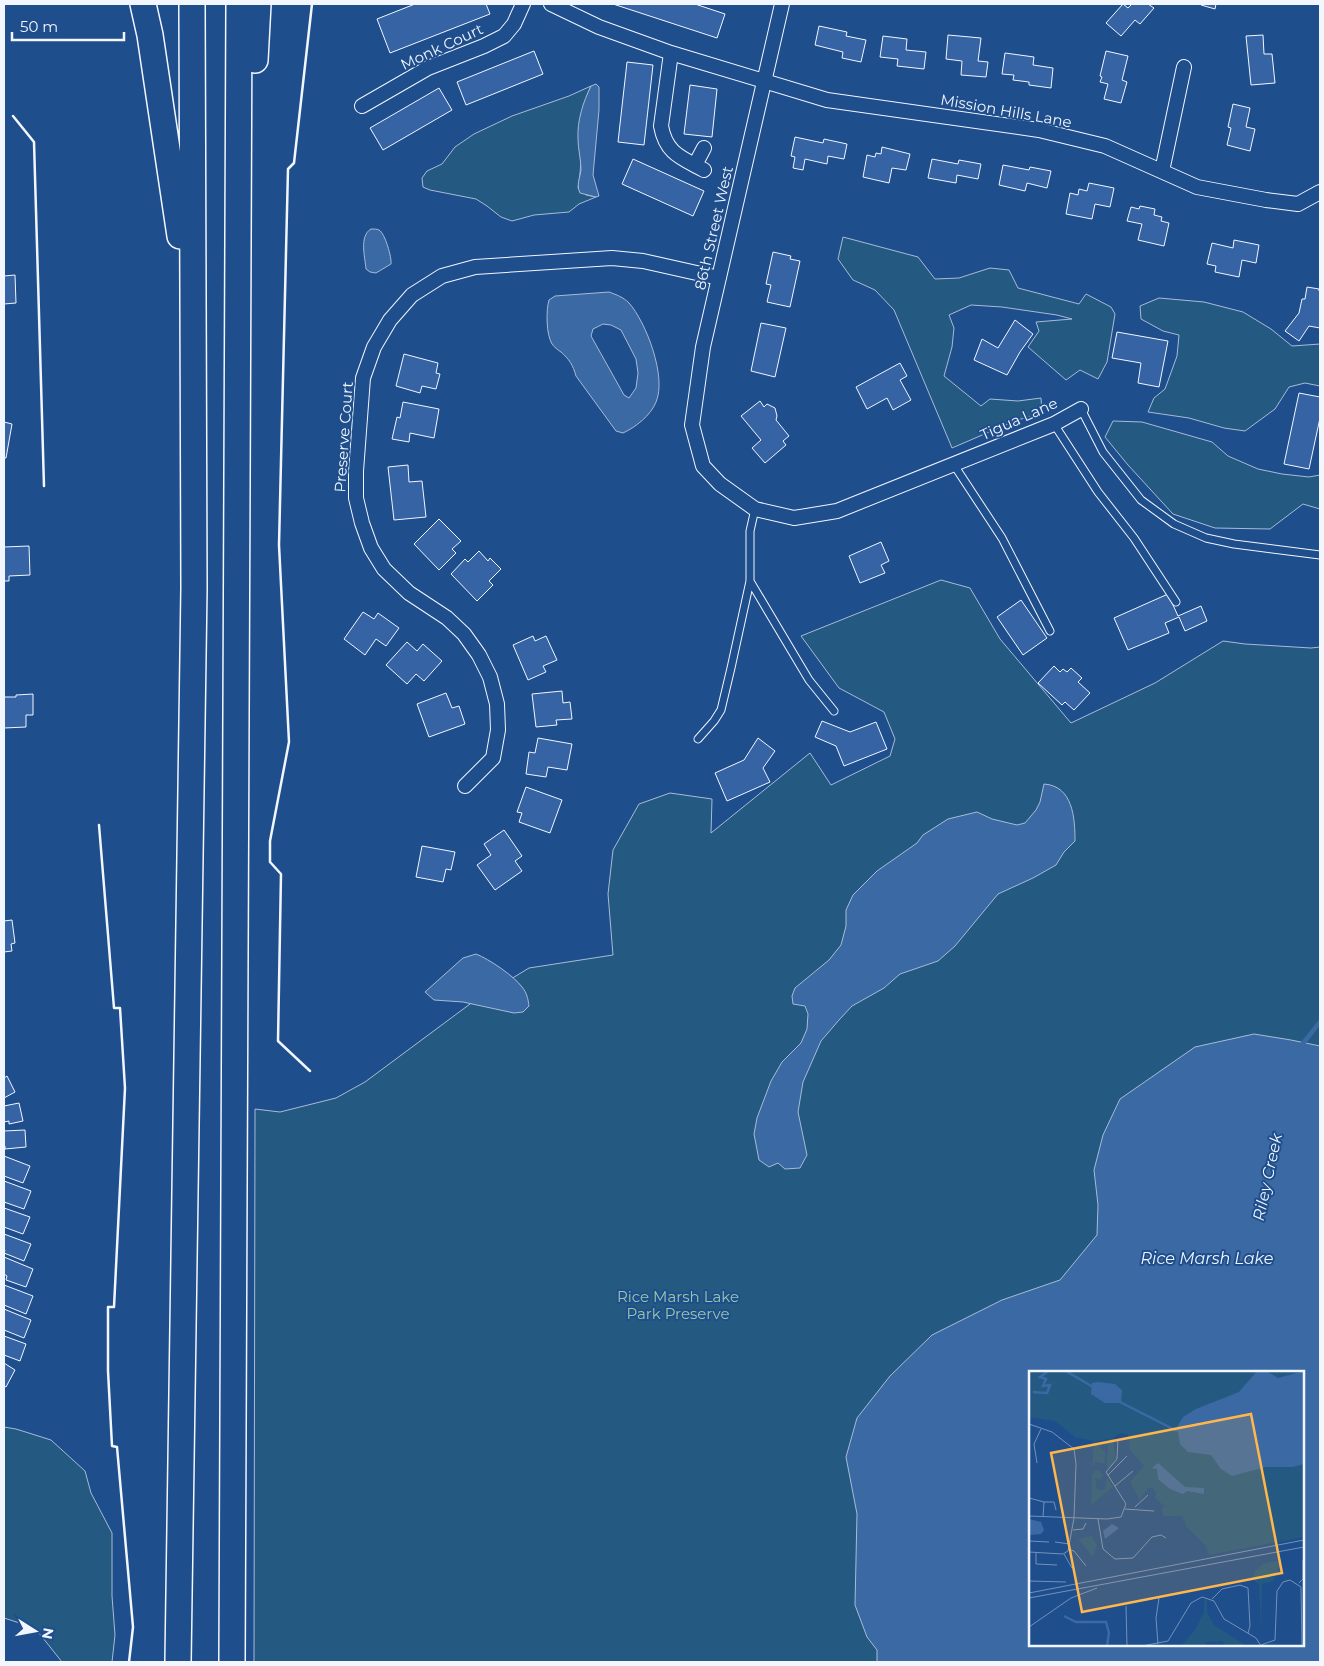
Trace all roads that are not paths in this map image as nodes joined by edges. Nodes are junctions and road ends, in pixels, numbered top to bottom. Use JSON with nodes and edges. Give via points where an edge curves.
{"nodes":[{"id":1,"x":143,"y":4,"type":"edge"},
{"id":2,"x":192,"y":4,"type":"edge"},
{"id":3,"x":239,"y":4,"type":"edge"},
{"id":4,"x":258,"y":4,"type":"edge"},
{"id":5,"x":523,"y":4,"type":"edge"},
{"id":6,"x":551,"y":4,"type":"edge"},
{"id":7,"x":782,"y":4,"type":"edge"},
{"id":8,"x":566,"y":7,"type":"edge"},
{"id":9,"x":671,"y":53,"type":"junction"},
{"id":10,"x":1184,"y":67,"type":"dead end"},
{"id":11,"x":765,"y":82,"type":"junction"},
{"id":12,"x":362,"y":106,"type":"dead end"},
{"id":13,"x":704,"y":148,"type":"dead end"},
{"id":14,"x":1162,"y":171,"type":"junction"},
{"id":15,"x":1320,"y":192,"type":"edge"},
{"id":16,"x":238,"y":224,"type":"junction"},
{"id":17,"x":719,"y":278,"type":"junction"},
{"id":18,"x":193,"y":321,"type":"junction"},
{"id":19,"x":1081,"y":409,"type":"joint"},
{"id":20,"x":1054,"y":424,"type":"junction"},
{"id":21,"x":701,"y":460,"type":"joint"},
{"id":22,"x":954,"y":465,"type":"junction"},
{"id":23,"x":755,"y":509,"type":"junction"},
{"id":24,"x":1320,"y":555,"type":"edge"},
{"id":25,"x":750,"y":581,"type":"junction"},
{"id":26,"x":1176,"y":602,"type":"dead end"},
{"id":27,"x":1050,"y":631,"type":"dead end"},
{"id":28,"x":834,"y":710,"type":"dead end"},
{"id":29,"x":698,"y":739,"type":"dead end"},
{"id":30,"x":465,"y":786,"type":"dead end"},
{"id":31,"x":178,"y":1662,"type":"edge"},
{"id":32,"x":232,"y":1662,"type":"edge"}],
"edges":[{"from":1,"to":18,"type":"highway"},
{"from":2,"to":18,"type":"highway"},
{"from":3,"to":16,"type":"highway"},
{"from":4,"to":16,"type":"highway","via":[[250,149]]},
{"from":5,"to":12,"type":"street","name":"Monk Court","via":[[504,36],[428,68]]},
{"from":6,"to":8,"type":"street","name":"Mission Hills Lane"},
{"from":7,"to":11,"type":"street","name":"86th Street West"},
{"from":8,"to":9,"type":"street","name":"Mission Hills Lane","via":[[599,27]]},
{"from":9,"to":11,"type":"street","name":"Mission Hills Lane"},
{"from":9,"to":13,"type":"street","via":[[661,126],[663,136],[674,154],[700,167]]},
{"from":10,"to":14,"type":"street"},
{"from":11,"to":14,"type":"street","name":"Mission Hills Lane","via":[[827,100],[1039,130],[1105,146]]},
{"from":11,"to":17,"type":"street","name":"86th Street West"},
{"from":14,"to":15,"type":"street","name":"Mission Hills Lane","via":[[1197,187],[1298,204]]},
{"from":16,"to":32,"type":"highway"},
{"from":17,"to":21,"type":"street","name":"86th Street West","via":[[703,347],[692,425]]},
{"from":17,"to":30,"type":"street","name":"Preserve Court","via":[[643,261],[612,258],[475,267],[442,276],[412,295],[390,320],[374,347],[363,378],[356,498],[371,548],[384,569],[409,593],[447,618],[464,634],[490,676],[497,704],[498,730],[493,758]]},
{"from":18,"to":31,"type":"highway","via":[[194,588]]},
{"from":19,"to":20,"type":"street","name":"Tigua Lane"},
{"from":19,"to":24,"type":"lane","name":"Tigua Lane","via":[[1103,452],[1141,500],[1174,524],[1206,538],[1234,544]]},
{"from":20,"to":22,"type":"street","name":"Tigua Lane"},
{"from":20,"to":26,"type":"lane"},
{"from":21,"to":23,"type":"street","name":"Tigua Lane","via":[[720,484]]},
{"from":22,"to":23,"type":"street","name":"Tigua Lane","via":[[837,512],[794,518]]},
{"from":22,"to":27,"type":"lane","via":[[1002,538]]},
{"from":23,"to":25,"type":"lane","via":[[750,531]]},
{"from":25,"to":28,"type":"lane","via":[[809,680]]},
{"from":25,"to":29,"type":"lane","via":[[720,710]]}]}
